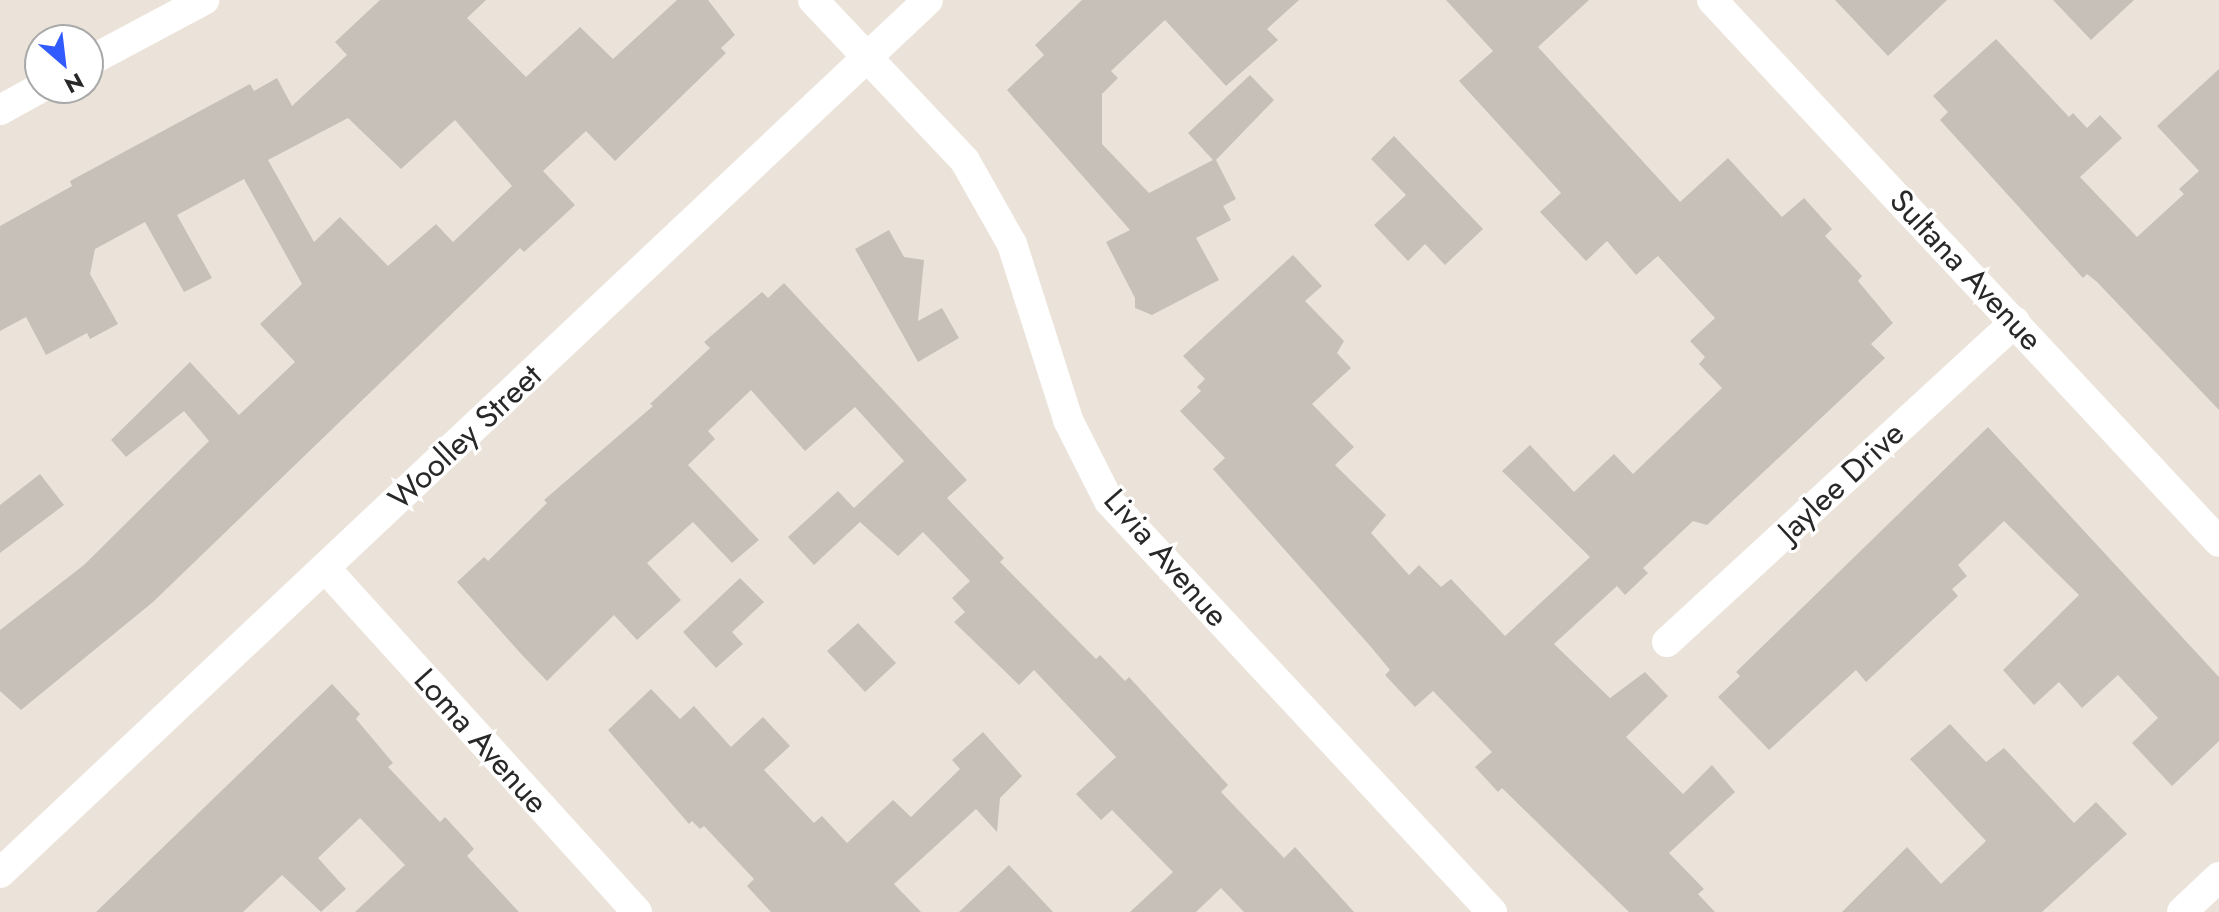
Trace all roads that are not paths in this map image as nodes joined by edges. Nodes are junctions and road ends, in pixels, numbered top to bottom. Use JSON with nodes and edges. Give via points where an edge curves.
{"nodes":[{"id":1,"x":204,"y":0,"type":"edge"},
{"id":2,"x":813,"y":0,"type":"edge"},
{"id":3,"x":928,"y":0,"type":"edge"},
{"id":4,"x":1712,"y":0,"type":"edge"},
{"id":5,"x":104,"y":53,"type":"edge"},
{"id":6,"x":868,"y":56,"type":"junction"},
{"id":7,"x":24,"y":97,"type":"edge"},
{"id":8,"x":0,"y":110,"type":"edge"},
{"id":9,"x":2015,"y":322,"type":"junction"},
{"id":10,"x":2219,"y":542,"type":"edge"},
{"id":11,"x":326,"y":569,"type":"junction"},
{"id":12,"x":1667,"y":642,"type":"dead end"},
{"id":13,"x":0,"y":873,"type":"edge"},
{"id":14,"x":2219,"y":877,"type":"edge"},
{"id":15,"x":637,"y":912,"type":"edge"},
{"id":16,"x":1492,"y":912,"type":"edge"},
{"id":17,"x":2182,"y":912,"type":"edge"}],
"edges":[{"from":1,"to":5,"type":"street"},
{"from":2,"to":6,"type":"street","name":"Livia Avenue"},
{"from":3,"to":6,"type":"street","name":"Woolley Street"},
{"from":4,"to":9,"type":"street","name":"Sultana Avenue"},
{"from":6,"to":11,"type":"street","name":"Woolley Street"},
{"from":6,"to":16,"type":"street","name":"Livia Avenue","via":[[965,161],[1012,244],[1068,420],[1109,501]]},
{"from":7,"to":8,"type":"street"},
{"from":9,"to":10,"type":"street","name":"Sultana Avenue"},
{"from":9,"to":12,"type":"street","name":"Jaylee Drive"},
{"from":11,"to":13,"type":"street","name":"Woolley Street"},
{"from":11,"to":15,"type":"street","name":"Loma Avenue"},
{"from":14,"to":17,"type":"street"}]}
